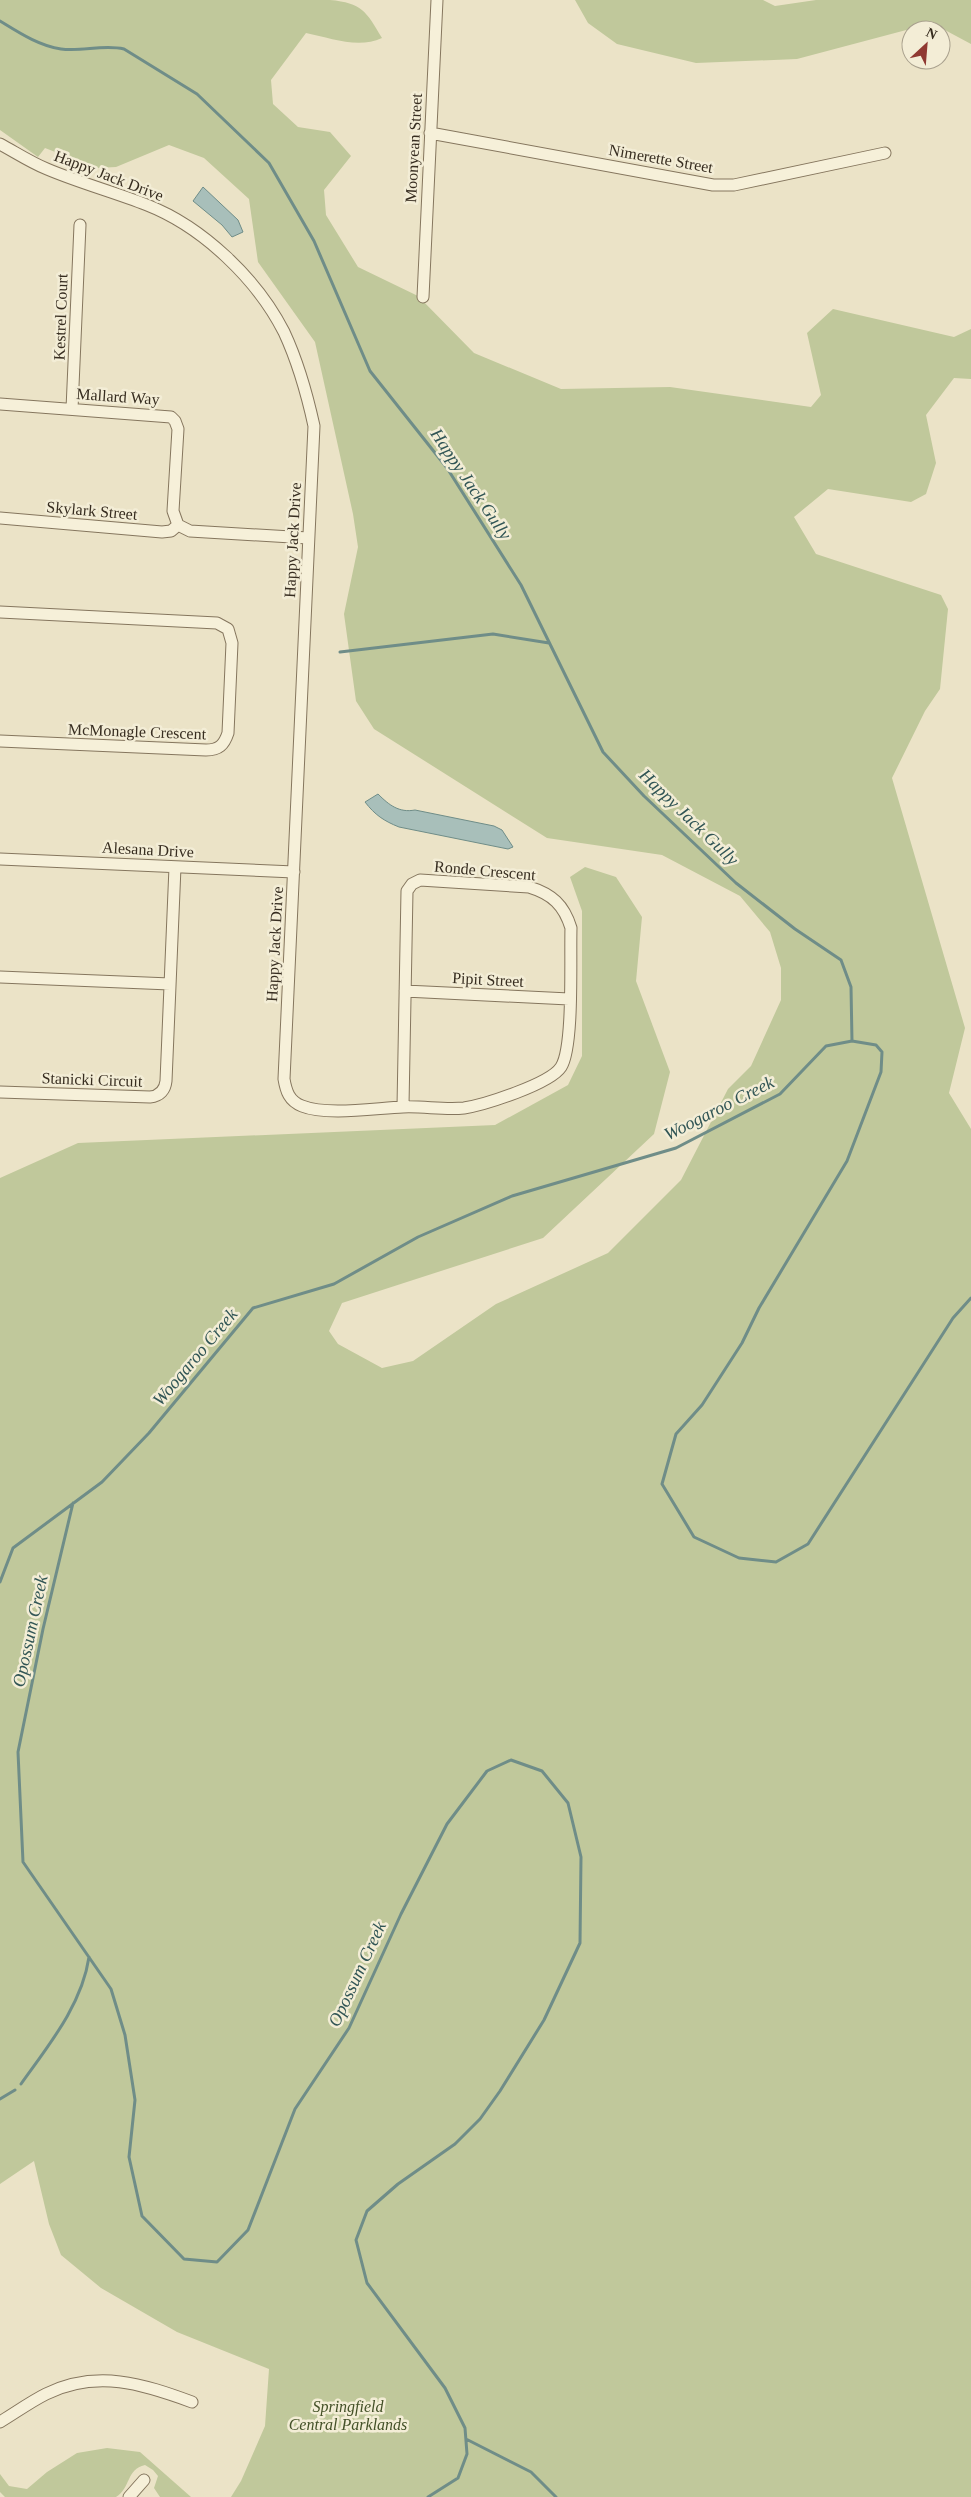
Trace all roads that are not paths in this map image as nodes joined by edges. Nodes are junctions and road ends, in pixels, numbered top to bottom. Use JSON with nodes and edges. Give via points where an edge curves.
{"nodes":[{"id":1,"x":436,"y":0,"type":"edge"},
{"id":2,"x":430,"y":133,"type":"junction"},
{"id":3,"x":0,"y":144,"type":"edge"},
{"id":4,"x":885,"y":153,"type":"dead end"},
{"id":5,"x":80,"y":225,"type":"dead end"},
{"id":6,"x":423,"y":297,"type":"dead end"},
{"id":7,"x":0,"y":404,"type":"edge"},
{"id":8,"x":72,"y":409,"type":"junction"},
{"id":9,"x":0,"y":518,"type":"edge"},
{"id":10,"x":178,"y":525,"type":"junction"},
{"id":11,"x":308,"y":538,"type":"junction"},
{"id":12,"x":0,"y":612,"type":"edge"},
{"id":13,"x":0,"y":741,"type":"edge"},
{"id":14,"x":0,"y":859,"type":"edge"},
{"id":15,"x":176,"y":867,"type":"junction"},
{"id":16,"x":294,"y":872,"type":"junction"},
{"id":17,"x":0,"y":977,"type":"edge"},
{"id":18,"x":170,"y":984,"type":"junction"},
{"id":19,"x":405,"y":991,"type":"junction"},
{"id":20,"x":569,"y":999,"type":"junction"},
{"id":21,"x":0,"y":1092,"type":"edge"},
{"id":22,"x":293,"y":1101,"type":"joint"},
{"id":23,"x":403,"y":1106,"type":"junction"},
{"id":24,"x":192,"y":2402,"type":"dead end"},
{"id":25,"x":0,"y":2422,"type":"edge"},
{"id":26,"x":144,"y":2480,"type":"dead end"},
{"id":27,"x":129,"y":2497,"type":"edge"}],
"edges":[{"from":1,"to":2,"type":"street","name":"Moonyean Street"},
{"from":2,"to":4,"type":"street","name":"Nimerette Street","via":[[712,185],[734,185]]},
{"from":2,"to":6,"type":"street","name":"Moonyean Street"},
{"from":3,"to":11,"type":"street","name":"Happy Jack Drive","via":[[46,169],[149,206],[180,222],[218,250],[245,276],[283,331],[306,389],[314,426]]},
{"from":5,"to":8,"type":"street","name":"Kestrel Court"},
{"from":7,"to":8,"type":"street","name":"Mallard Way"},
{"from":8,"to":10,"type":"street","name":"Mallard Way","via":[[166,416],[175,420],[178,429],[173,511]]},
{"from":9,"to":10,"type":"street","name":"Skylark Street","via":[[162,532]]},
{"from":10,"to":11,"type":"street","via":[[190,532]]},
{"from":11,"to":16,"type":"street","name":"Happy Jack Drive"},
{"from":12,"to":13,"type":"street","name":"McMonagle Crescent","via":[[217,623],[228,630],[232,643],[228,733],[218,749]]},
{"from":14,"to":15,"type":"street","name":"Alesana Drive"},
{"from":15,"to":16,"type":"street","name":"Alesana Drive"},
{"from":15,"to":18,"type":"street","name":"Stanicki Circuit"},
{"from":16,"to":22,"type":"street","name":"Happy Jack Drive","via":[[284,1079],[287,1094]]},
{"from":17,"to":18,"type":"street"},
{"from":18,"to":21,"type":"street","name":"Stanicki Circuit","via":[[166,1081],[163,1092],[157,1096]]},
{"from":19,"to":20,"type":"street","name":"Pipit Street"},
{"from":19,"to":20,"type":"street","name":"Ronde Crescent","via":[[407,891],[420,880],[529,887],[556,899],[567,914],[571,928]]},
{"from":19,"to":23,"type":"street","name":"Ronde Crescent"},
{"from":20,"to":23,"type":"street","name":"Ronde Crescent","via":[[568,1046],[560,1068],[553,1075],[532,1087],[464,1108]]},
{"from":22,"to":23,"type":"street","name":"Ronde Crescent","via":[[311,1108],[366,1110]]},
{"from":24,"to":25,"type":"street","via":[[146,2385],[112,2380],[89,2381],[67,2385],[46,2394]]},
{"from":26,"to":27,"type":"street"}]}
